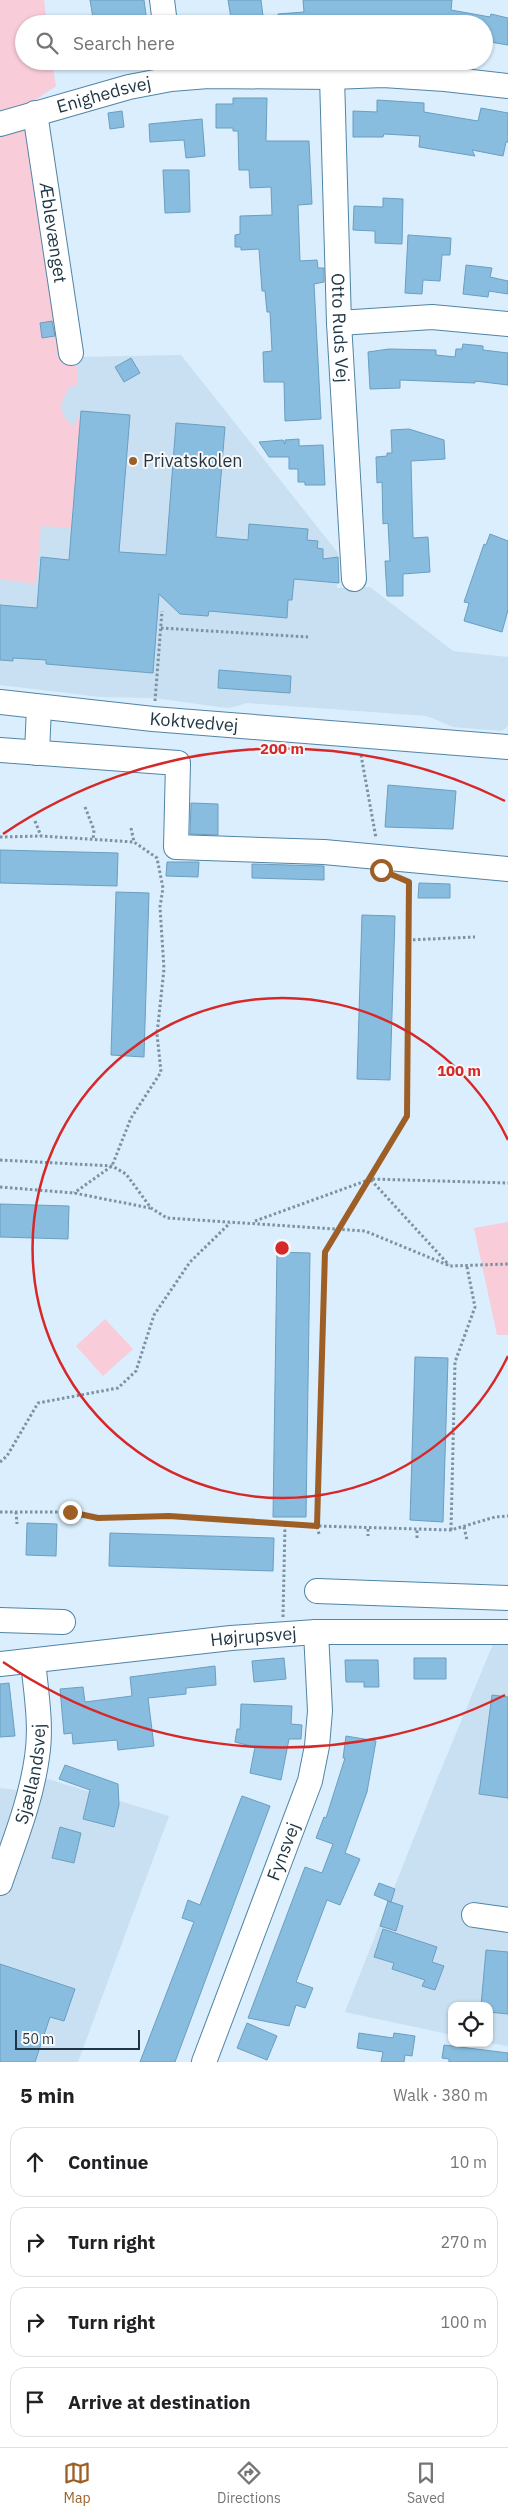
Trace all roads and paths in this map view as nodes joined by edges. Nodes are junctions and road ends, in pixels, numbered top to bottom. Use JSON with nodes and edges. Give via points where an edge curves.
{"nodes":[{"id":1,"x":162,"y":0,"type":"edge"},
{"id":2,"x":164,"y":15,"type":"edge"},
{"id":3,"x":170,"y":70,"type":"edge"},
{"id":4,"x":332,"y":77,"type":"junction"},
{"id":5,"x":508,"y":86,"type":"edge"},
{"id":6,"x":35,"y":112,"type":"junction"},
{"id":7,"x":0,"y":124,"type":"edge"},
{"id":8,"x":339,"y":323,"type":"junction"},
{"id":9,"x":508,"y":324,"type":"edge"},
{"id":10,"x":71,"y":353,"type":"dead end"},
{"id":11,"x":354,"y":579,"type":"dead end"},
{"id":12,"x":162,"y":611,"type":"dead end"},
{"id":13,"x":161,"y":628,"type":"junction"},
{"id":14,"x":308,"y":637,"type":"dead end"},
{"id":15,"x":0,"y":702,"type":"edge"},
{"id":16,"x":39,"y":707,"type":"junction"},
{"id":17,"x":153,"y":719,"type":"junction"},
{"id":18,"x":358,"y":735,"type":"junction"},
{"id":19,"x":508,"y":747,"type":"edge"},
{"id":20,"x":0,"y":750,"type":"edge"},
{"id":21,"x":37,"y":753,"type":"junction"},
{"id":22,"x":85,"y":807,"type":"dead end"},
{"id":23,"x":35,"y":821,"type":"dead end"},
{"id":24,"x":131,"y":828,"type":"dead end"},
{"id":25,"x":41,"y":836,"type":"junction"},
{"id":26,"x":0,"y":837,"type":"edge"},
{"id":27,"x":93,"y":840,"type":"junction"},
{"id":28,"x":134,"y":842,"type":"junction"},
{"id":29,"x":379,"y":857,"type":"junction"},
{"id":30,"x":508,"y":870,"type":"edge"},
{"id":31,"x":402,"y":879,"type":"dead end"},
{"id":32,"x":475,"y":937,"type":"dead end"},
{"id":33,"x":408,"y":940,"type":"junction"},
{"id":34,"x":0,"y":1160,"type":"edge"},
{"id":35,"x":112,"y":1166,"type":"junction"},
{"id":36,"x":371,"y":1179,"type":"junction"},
{"id":37,"x":508,"y":1183,"type":"edge"},
{"id":38,"x":0,"y":1187,"type":"edge"},
{"id":39,"x":74,"y":1193,"type":"junction"},
{"id":40,"x":151,"y":1208,"type":"junction"},
{"id":41,"x":230,"y":1222,"type":"junction"},
{"id":42,"x":252,"y":1222,"type":"junction"},
{"id":43,"x":339,"y":1228,"type":"junction"},
{"id":44,"x":508,"y":1264,"type":"edge"},
{"id":45,"x":450,"y":1266,"type":"junction"},
{"id":46,"x":467,"y":1267,"type":"junction"},
{"id":47,"x":0,"y":1462,"type":"edge"},
{"id":48,"x":0,"y":1512,"type":"edge"},
{"id":49,"x":16,"y":1512,"type":"junction"},
{"id":50,"x":508,"y":1516,"type":"edge"},
{"id":51,"x":16,"y":1524,"type":"dead end"},
{"id":52,"x":285,"y":1525,"type":"junction"},
{"id":53,"x":317,"y":1526,"type":"junction"},
{"id":54,"x":464,"y":1526,"type":"junction"},
{"id":55,"x":368,"y":1529,"type":"junction"},
{"id":56,"x":417,"y":1529,"type":"junction"},
{"id":57,"x":451,"y":1530,"type":"junction"},
{"id":58,"x":319,"y":1534,"type":"dead end"},
{"id":59,"x":368,"y":1536,"type":"dead end"},
{"id":60,"x":417,"y":1538,"type":"dead end"},
{"id":61,"x":467,"y":1540,"type":"dead end"},
{"id":62,"x":317,"y":1591,"type":"dead end"},
{"id":63,"x":438,"y":1596,"type":"junction"},
{"id":64,"x":508,"y":1598,"type":"edge"},
{"id":65,"x":0,"y":1620,"type":"edge"},
{"id":66,"x":63,"y":1622,"type":"dead end"},
{"id":67,"x":438,"y":1630,"type":"junction"},
{"id":68,"x":316,"y":1632,"type":"junction"},
{"id":69,"x":508,"y":1632,"type":"edge"},
{"id":70,"x":283,"y":1634,"type":"junction"},
{"id":71,"x":33,"y":1661,"type":"junction"},
{"id":72,"x":0,"y":1664,"type":"edge"},
{"id":73,"x":0,"y":1883,"type":"edge"},
{"id":74,"x":474,"y":1915,"type":"dead end"},
{"id":75,"x":508,"y":1920,"type":"edge"},
{"id":76,"x":204,"y":2062,"type":"edge"}],
"edges":[{"from":1,"to":2,"type":"street"},
{"from":3,"to":4,"type":"street","name":"Enighedsvej","via":[[208,76]]},
{"from":3,"to":6,"type":"street","name":"Enighedsvej","via":[[129,87]]},
{"from":4,"to":5,"type":"street","name":"Enighedsvej","via":[[383,75]]},
{"from":4,"to":8,"type":"street","name":"Otto Ruds Vej"},
{"from":6,"to":7,"type":"street","name":"Enighedsvej"},
{"from":6,"to":10,"type":"street","name":"Æblevænget"},
{"from":8,"to":9,"type":"street","via":[[432,317]]},
{"from":8,"to":11,"type":"street","name":"Otto Ruds Vej"},
{"from":12,"to":13,"type":"path"},
{"from":13,"to":14,"type":"path"},
{"from":13,"to":17,"type":"path"},
{"from":15,"to":16,"type":"street","name":"Koktvedvej"},
{"from":16,"to":17,"type":"street","name":"Koktvedvej"},
{"from":16,"to":21,"type":"street"},
{"from":17,"to":18,"type":"street","name":"Koktvedvej"},
{"from":18,"to":19,"type":"street","name":"Koktvedvej"},
{"from":18,"to":29,"type":"path"},
{"from":20,"to":21,"type":"street"},
{"from":21,"to":29,"type":"street","via":[[178,763],[176,847]]},
{"from":22,"to":27,"type":"path","via":[[94,830]]},
{"from":23,"to":25,"type":"path"},
{"from":24,"to":28,"type":"path"},
{"from":25,"to":26,"type":"path"},
{"from":25,"to":27,"type":"path"},
{"from":27,"to":28,"type":"path"},
{"from":28,"to":35,"type":"path","via":[[158,858],[163,888],[160,907],[164,969],[157,1034],[161,1072],[131,1118]]},
{"from":29,"to":30,"type":"street"},
{"from":31,"to":33,"type":"path","via":[[409,882]]},
{"from":32,"to":33,"type":"path"},
{"from":33,"to":36,"type":"path","via":[[407,1116]]},
{"from":34,"to":35,"type":"path"},
{"from":35,"to":39,"type":"path"},
{"from":35,"to":40,"type":"path","via":[[126,1174]]},
{"from":36,"to":37,"type":"path"},
{"from":36,"to":42,"type":"path"},
{"from":36,"to":43,"type":"path"},
{"from":36,"to":45,"type":"path"},
{"from":38,"to":39,"type":"path"},
{"from":39,"to":40,"type":"path"},
{"from":40,"to":41,"type":"path","via":[[167,1218]]},
{"from":41,"to":42,"type":"path"},
{"from":41,"to":47,"type":"path","via":[[190,1262],[154,1314],[136,1371],[118,1388],[38,1403],[7,1456]]},
{"from":42,"to":43,"type":"path"},
{"from":43,"to":45,"type":"path","via":[[384,1236]]},
{"from":43,"to":53,"type":"path","via":[[325,1252]]},
{"from":44,"to":46,"type":"path"},
{"from":45,"to":46,"type":"path"},
{"from":46,"to":57,"type":"path","via":[[476,1307],[455,1362]]},
{"from":48,"to":49,"type":"path"},
{"from":49,"to":51,"type":"path"},
{"from":49,"to":52,"type":"path","via":[[70,1512],[98,1518],[169,1516]]},
{"from":50,"to":54,"type":"path"},
{"from":52,"to":53,"type":"path"},
{"from":52,"to":70,"type":"path"},
{"from":53,"to":55,"type":"path"},
{"from":53,"to":58,"type":"path"},
{"from":54,"to":57,"type":"path"},
{"from":54,"to":61,"type":"path"},
{"from":55,"to":56,"type":"path"},
{"from":55,"to":59,"type":"path"},
{"from":56,"to":57,"type":"path"},
{"from":56,"to":60,"type":"path"},
{"from":62,"to":63,"type":"street"},
{"from":63,"to":64,"type":"street"},
{"from":63,"to":67,"type":"street"},
{"from":65,"to":66,"type":"street"},
{"from":67,"to":68,"type":"street","name":"Højrupsvej"},
{"from":67,"to":69,"type":"street","name":"Højrupsvej"},
{"from":68,"to":70,"type":"street","name":"Højrupsvej"},
{"from":68,"to":76,"type":"street","name":"Fynsvej","via":[[320,1711],[310,1781]]},
{"from":70,"to":71,"type":"street","name":"Højrupsvej"},
{"from":71,"to":72,"type":"street","name":"Højrupsvej"},
{"from":71,"to":73,"type":"street","name":"Sjællandsvej","via":[[39,1726],[38,1756],[32,1789]]},
{"from":74,"to":75,"type":"street"}]}
